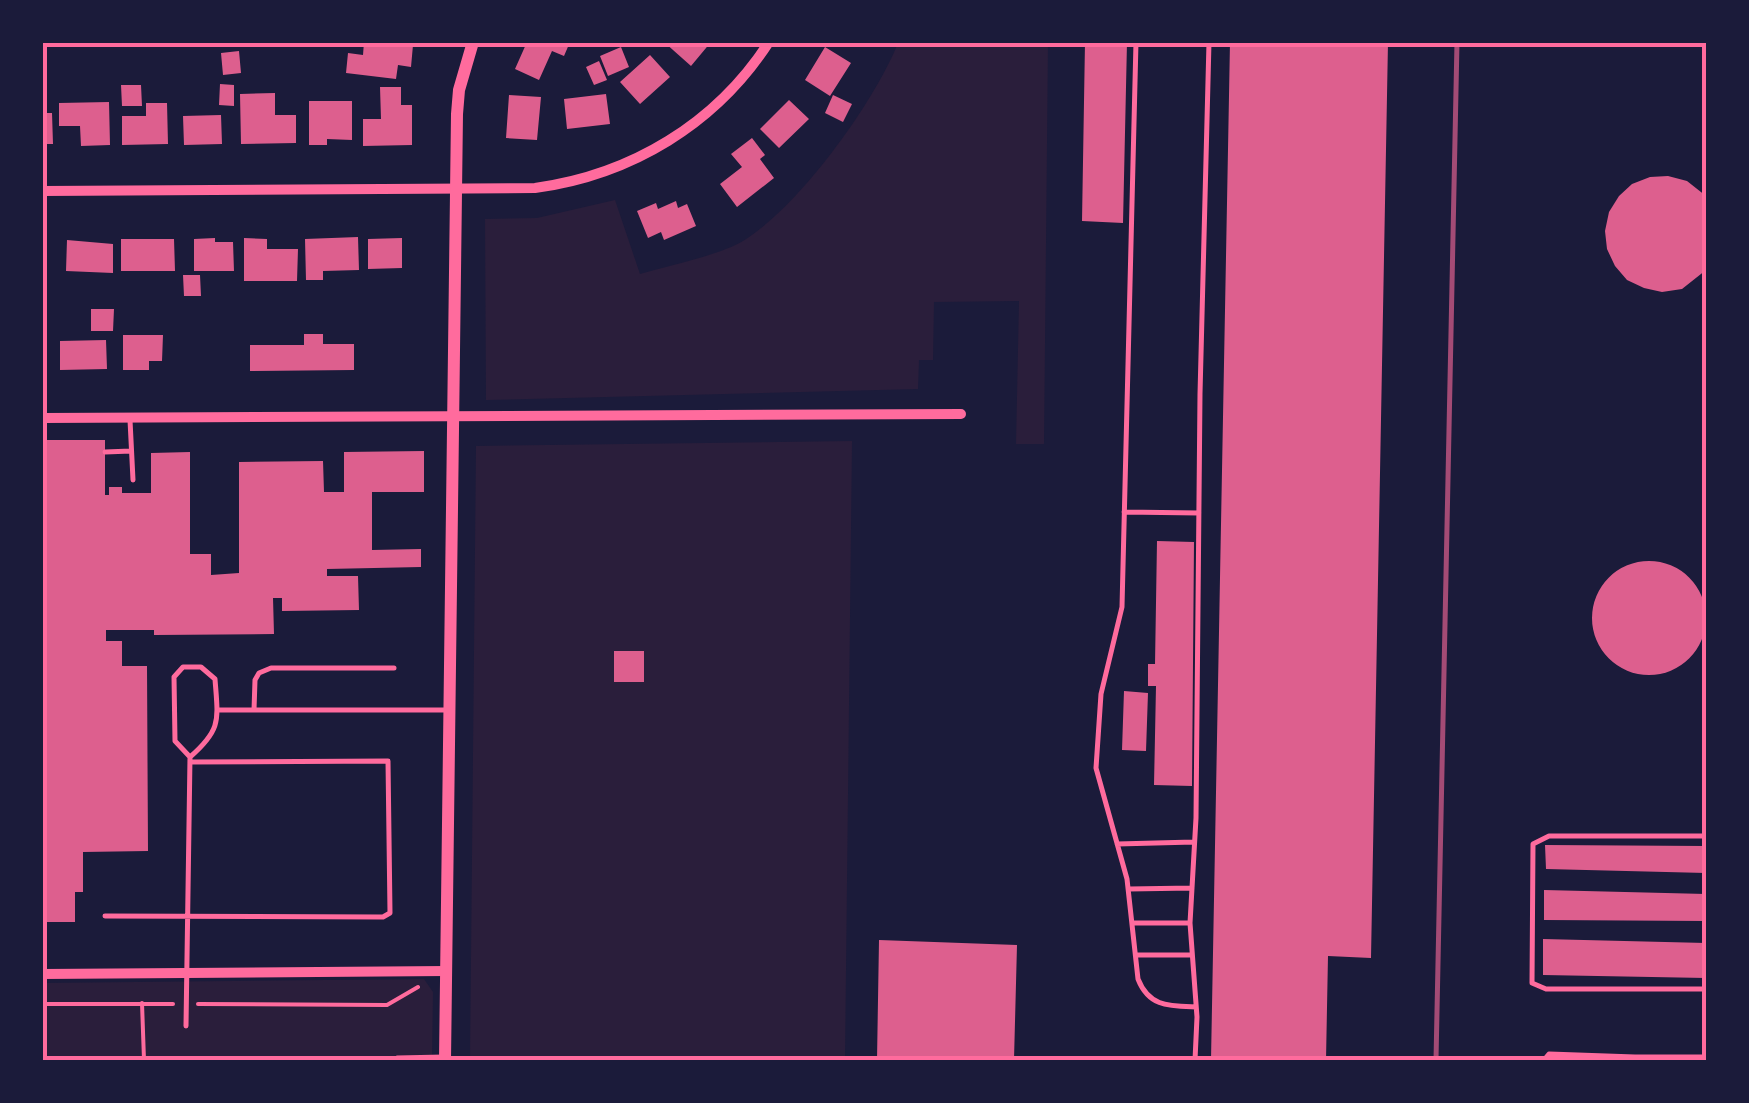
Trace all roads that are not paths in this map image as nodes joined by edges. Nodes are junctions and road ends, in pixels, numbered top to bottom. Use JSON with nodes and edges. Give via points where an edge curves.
{"nodes":[{"id":1,"x":472,"y":42,"type":"edge"},
{"id":2,"x":769,"y":42,"type":"edge"},
{"id":3,"x":1136,"y":42,"type":"edge"},
{"id":4,"x":1209,"y":42,"type":"edge"},
{"id":5,"x":458,"y":188,"type":"junction"},
{"id":6,"x":42,"y":191,"type":"edge"},
{"id":7,"x":961,"y":414,"type":"dead end"},
{"id":8,"x":454,"y":416,"type":"junction"},
{"id":9,"x":130,"y":417,"type":"junction"},
{"id":10,"x":42,"y":418,"type":"edge"},
{"id":11,"x":131,"y":451,"type":"junction"},
{"id":12,"x":106,"y":452,"type":"dead end"},
{"id":13,"x":132,"y":480,"type":"dead end"},
{"id":14,"x":1124,"y":512,"type":"junction"},
{"id":15,"x":1199,"y":513,"type":"junction"},
{"id":16,"x":394,"y":668,"type":"dead end"},
{"id":17,"x":217,"y":710,"type":"junction"},
{"id":18,"x":254,"y":710,"type":"junction"},
{"id":19,"x":450,"y":710,"type":"junction"},
{"id":20,"x":190,"y":759,"type":"junction"},
{"id":21,"x":1706,"y":836,"type":"edge"},
{"id":22,"x":1194,"y":842,"type":"junction"},
{"id":23,"x":1117,"y":844,"type":"junction"},
{"id":24,"x":1192,"y":888,"type":"junction"},
{"id":25,"x":1128,"y":889,"type":"junction"},
{"id":26,"x":106,"y":916,"type":"dead end"},
{"id":27,"x":190,"y":917,"type":"junction"},
{"id":28,"x":1134,"y":923,"type":"junction"},
{"id":29,"x":1190,"y":923,"type":"junction"},
{"id":30,"x":1136,"y":955,"type":"junction"},
{"id":31,"x":1192,"y":955,"type":"junction"},
{"id":32,"x":447,"y":971,"type":"junction"},
{"id":33,"x":188,"y":973,"type":"junction"},
{"id":34,"x":42,"y":974,"type":"edge"},
{"id":35,"x":1706,"y":990,"type":"edge"},
{"id":36,"x":1196,"y":1007,"type":"junction"},
{"id":37,"x":186,"y":1026,"type":"dead end"},
{"id":38,"x":1706,"y":1057,"type":"edge"},
{"id":39,"x":397,"y":1058,"type":"dead end"},
{"id":40,"x":446,"y":1059,"type":"edge"},
{"id":41,"x":1635,"y":1059,"type":"edge"},
{"id":42,"x":1698,"y":1059,"type":"edge"},
{"id":43,"x":1195,"y":1060,"type":"edge"},
{"id":44,"x":1544,"y":1060,"type":"edge"}],
"edges":[{"from":1,"to":5,"type":"street","via":[[459,90]]},
{"from":2,"to":5,"type":"street","via":[[728,96],[636,159],[564,184]]},
{"from":3,"to":14,"type":"lane"},
{"from":4,"to":15,"type":"lane"},
{"from":5,"to":6,"type":"street"},
{"from":5,"to":8,"type":"street"},
{"from":7,"to":8,"type":"street"},
{"from":8,"to":9,"type":"street"},
{"from":8,"to":19,"type":"street"},
{"from":9,"to":10,"type":"street"},
{"from":9,"to":11,"type":"lane"},
{"from":11,"to":12,"type":"lane"},
{"from":11,"to":13,"type":"lane"},
{"from":14,"to":15,"type":"lane"},
{"from":14,"to":23,"type":"lane","via":[[1122,607],[1101,694],[1096,768]]},
{"from":15,"to":22,"type":"lane"},
{"from":16,"to":18,"type":"lane","via":[[271,668],[255,680]]},
{"from":17,"to":18,"type":"lane"},
{"from":17,"to":20,"type":"lane","via":[[212,738]]},
{"from":17,"to":20,"type":"lane","via":[[216,679],[200,667],[183,667],[174,677],[175,740]]},
{"from":18,"to":19,"type":"lane"},
{"from":19,"to":32,"type":"street"},
{"from":20,"to":27,"type":"lane"},
{"from":20,"to":27,"type":"lane","via":[[384,759],[390,764],[390,831],[388,916]]},
{"from":21,"to":35,"type":"lane","via":[[1549,836],[1533,844],[1532,983],[1546,989]]},
{"from":22,"to":23,"type":"lane"},
{"from":22,"to":24,"type":"lane"},
{"from":23,"to":25,"type":"lane"},
{"from":24,"to":25,"type":"lane"},
{"from":24,"to":29,"type":"lane"},
{"from":25,"to":28,"type":"lane"},
{"from":26,"to":27,"type":"lane"},
{"from":27,"to":33,"type":"lane"},
{"from":28,"to":29,"type":"lane"},
{"from":28,"to":30,"type":"lane"},
{"from":29,"to":31,"type":"lane"},
{"from":30,"to":31,"type":"lane"},
{"from":30,"to":36,"type":"lane","via":[[1143,993],[1161,1006]]},
{"from":31,"to":36,"type":"lane"},
{"from":32,"to":33,"type":"street"},
{"from":32,"to":40,"type":"street"},
{"from":33,"to":34,"type":"street"},
{"from":33,"to":37,"type":"lane"},
{"from":36,"to":43,"type":"lane"},
{"from":38,"to":42,"type":"lane"},
{"from":39,"to":40,"type":"lane"},
{"from":41,"to":42,"type":"lane"},
{"from":41,"to":44,"type":"lane","via":[[1549,1054]]}]}
